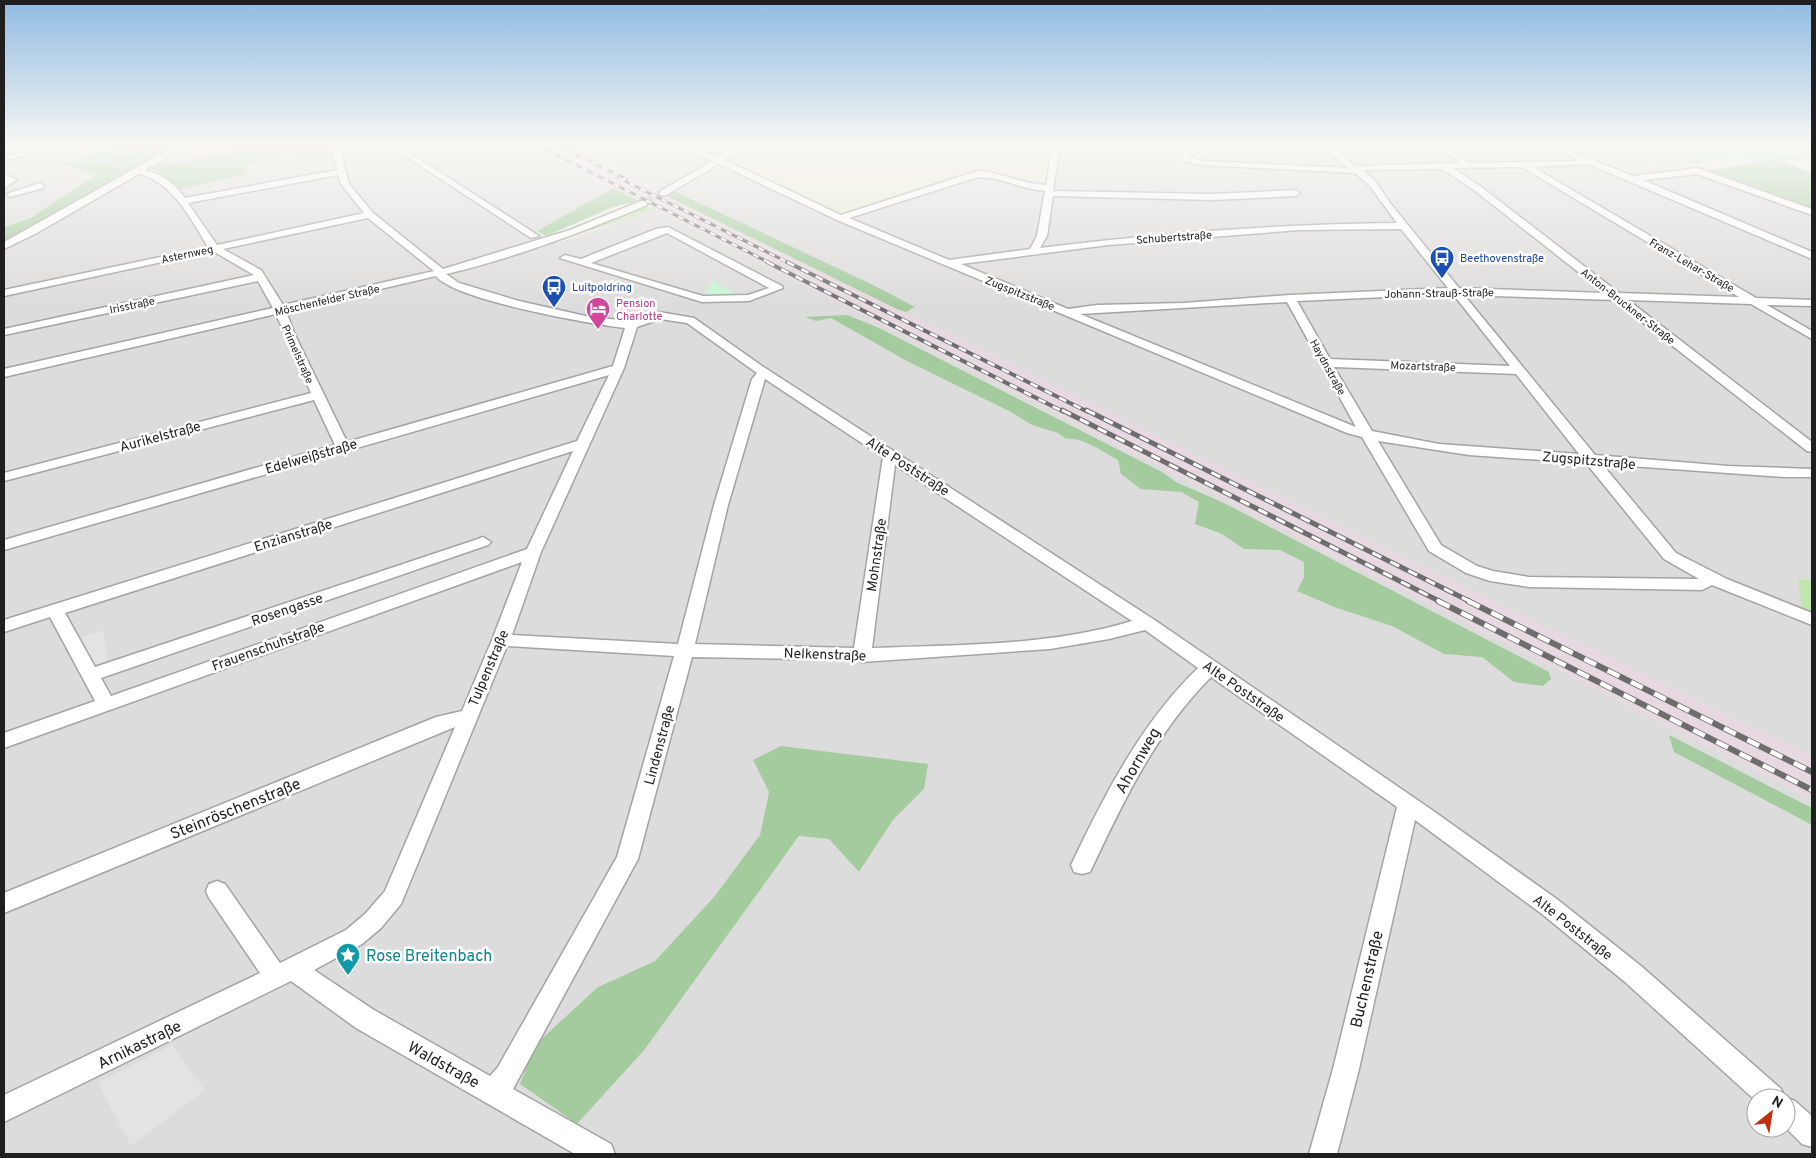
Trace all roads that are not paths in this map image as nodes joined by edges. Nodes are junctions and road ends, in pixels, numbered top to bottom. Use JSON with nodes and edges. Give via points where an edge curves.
{"nodes":[{"id":1,"x":88,"y":200,"type":"edge"},
{"id":2,"x":188,"y":200,"type":"edge"},
{"id":3,"x":358,"y":200,"type":"edge"},
{"id":4,"x":473,"y":200,"type":"edge"},
{"id":5,"x":802,"y":200,"type":"edge"},
{"id":6,"x":896,"y":200,"type":"edge"},
{"id":7,"x":1046,"y":200,"type":"edge"},
{"id":8,"x":1386,"y":200,"type":"edge"},
{"id":9,"x":1492,"y":200,"type":"edge"},
{"id":10,"x":1584,"y":200,"type":"edge"},
{"id":11,"x":1684,"y":200,"type":"edge"},
{"id":12,"x":1779,"y":200,"type":"edge"},
{"id":13,"x":183,"y":201,"type":"joint"},
{"id":14,"x":644,"y":203,"type":"tunnel mouth"},
{"id":15,"x":1812,"y":212,"type":"edge"},
{"id":16,"x":370,"y":215,"type":"junction"},
{"id":17,"x":840,"y":218,"type":"junction"},
{"id":18,"x":1406,"y":226,"type":"junction"},
{"id":19,"x":533,"y":241,"type":"junction"},
{"id":20,"x":4,"y":246,"type":"edge"},
{"id":21,"x":214,"y":248,"type":"junction"},
{"id":22,"x":549,"y":252,"type":"dead end"},
{"id":23,"x":1033,"y":252,"type":"junction"},
{"id":24,"x":1812,"y":256,"type":"edge"},
{"id":25,"x":564,"y":258,"type":"dead end"},
{"id":26,"x":581,"y":263,"type":"junction"},
{"id":27,"x":947,"y":263,"type":"junction"},
{"id":28,"x":441,"y":273,"type":"junction"},
{"id":29,"x":261,"y":278,"type":"junction"},
{"id":30,"x":1456,"y":291,"type":"junction"},
{"id":31,"x":4,"y":293,"type":"edge"},
{"id":32,"x":1616,"y":297,"type":"junction"},
{"id":33,"x":1290,"y":298,"type":"junction"},
{"id":34,"x":1756,"y":302,"type":"junction"},
{"id":35,"x":1812,"y":303,"type":"edge"},
{"id":36,"x":279,"y":311,"type":"junction"},
{"id":37,"x":1067,"y":312,"type":"junction"},
{"id":38,"x":690,"y":320,"type":"joint"},
{"id":39,"x":632,"y":325,"type":"junction"},
{"id":40,"x":4,"y":332,"type":"edge"},
{"id":41,"x":1812,"y":336,"type":"edge"},
{"id":42,"x":1327,"y":363,"type":"junction"},
{"id":43,"x":618,"y":368,"type":"junction"},
{"id":44,"x":1520,"y":370,"type":"junction"},
{"id":45,"x":764,"y":372,"type":"junction"},
{"id":46,"x":4,"y":373,"type":"edge"},
{"id":47,"x":317,"y":395,"type":"junction"},
{"id":48,"x":1367,"y":435,"type":"junction"},
{"id":49,"x":582,"y":444,"type":"junction"},
{"id":50,"x":343,"y":447,"type":"junction"},
{"id":51,"x":1812,"y":448,"type":"edge"},
{"id":52,"x":890,"y":454,"type":"junction"},
{"id":53,"x":1591,"y":460,"type":"junction"},
{"id":54,"x":1812,"y":473,"type":"edge"},
{"id":55,"x":4,"y":477,"type":"edge"},
{"id":56,"x":483,"y":542,"type":"dead end"},
{"id":57,"x":4,"y":545,"type":"edge"},
{"id":58,"x":533,"y":552,"type":"junction"},
{"id":59,"x":1711,"y":578,"type":"junction"},
{"id":60,"x":55,"y":610,"type":"junction"},
{"id":61,"x":1812,"y":619,"type":"edge"},
{"id":62,"x":1147,"y":623,"type":"junction"},
{"id":63,"x":4,"y":626,"type":"edge"},
{"id":64,"x":501,"y":640,"type":"junction"},
{"id":65,"x":686,"y":649,"type":"junction"},
{"id":66,"x":862,"y":656,"type":"junction"},
{"id":67,"x":1210,"y":667,"type":"junction"},
{"id":68,"x":91,"y":675,"type":"junction"},
{"id":69,"x":106,"y":704,"type":"junction"},
{"id":70,"x":467,"y":717,"type":"junction"},
{"id":71,"x":4,"y":741,"type":"edge"},
{"id":72,"x":1408,"y":804,"type":"junction"},
{"id":73,"x":1082,"y":865,"type":"dead end"},
{"id":74,"x":217,"y":891,"type":"dead end"},
{"id":75,"x":4,"y":903,"type":"edge"},
{"id":76,"x":283,"y":973,"type":"junction"},
{"id":77,"x":1761,"y":1088,"type":"edge"},
{"id":78,"x":494,"y":1092,"type":"junction"},
{"id":79,"x":4,"y":1108,"type":"edge"},
{"id":80,"x":1796,"y":1119,"type":"edge"},
{"id":81,"x":1812,"y":1134,"type":"edge"},
{"id":82,"x":601,"y":1154,"type":"edge"},
{"id":83,"x":1323,"y":1154,"type":"edge"}],
"edges":[{"from":1,"to":20,"type":"street"},
{"from":2,"to":13,"type":"street"},
{"from":3,"to":16,"type":"street"},
{"from":4,"to":19,"type":"street"},
{"from":5,"to":17,"type":"street","name":"Zugspitzstraße"},
{"from":6,"to":17,"type":"street"},
{"from":7,"to":23,"type":"street","via":[[1042,236]]},
{"from":8,"to":18,"type":"street"},
{"from":9,"to":32,"type":"street","name":"Anton-Bruckner-Straße"},
{"from":10,"to":34,"type":"street","name":"Franz-Lehar-Straße"},
{"from":11,"to":24,"type":"street"},
{"from":12,"to":15,"type":"street"},
{"from":13,"to":21,"type":"street","name":"Primelstraße"},
{"from":14,"to":19,"type":"street","name":"Möschenfelder Straße","via":[[610,218]]},
{"from":16,"to":21,"type":"street","name":"Asternweg"},
{"from":16,"to":28,"type":"street"},
{"from":17,"to":27,"type":"street","name":"Zugspitzstraße"},
{"from":18,"to":23,"type":"street","name":"Schubertstraße","via":[[1288,228],[1108,242]]},
{"from":18,"to":30,"type":"street"},
{"from":19,"to":22,"type":"street"},
{"from":19,"to":28,"type":"street","name":"Möschenfelder Straße"},
{"from":21,"to":29,"type":"street","name":"Primelstraße","via":[[254,269]]},
{"from":21,"to":31,"type":"street","name":"Asternweg"},
{"from":23,"to":27,"type":"street","name":"Schubertstraße"},
{"from":25,"to":26,"type":"street"},
{"from":26,"to":26,"type":"street","via":[[668,230],[778,288],[749,298],[702,299]]},
{"from":27,"to":37,"type":"street","name":"Zugspitzstraße"},
{"from":28,"to":36,"type":"street","name":"Möschenfelder Straße"},
{"from":28,"to":39,"type":"street","via":[[445,279],[462,288],[516,304],[590,320]]},
{"from":29,"to":36,"type":"street","name":"Primelstraße","via":[[276,300]]},
{"from":29,"to":40,"type":"street","name":"Irisstraße"},
{"from":30,"to":32,"type":"street","name":"Johann-Strauß-Straße"},
{"from":30,"to":33,"type":"street","name":"Johann-Strauß-Straße"},
{"from":30,"to":44,"type":"street"},
{"from":32,"to":34,"type":"street","name":"Johann-Strauß-Straße"},
{"from":32,"to":51,"type":"street","name":"Anton-Bruckner-Straße"},
{"from":33,"to":37,"type":"street","name":"Johann-Strauß-Straße"},
{"from":33,"to":42,"type":"street","name":"Haydnstraße"},
{"from":34,"to":35,"type":"street","name":"Johann-Strauß-Straße"},
{"from":34,"to":41,"type":"street","name":"Franz-Lehar-Straße"},
{"from":36,"to":46,"type":"street","name":"Möschenfelder Straße"},
{"from":36,"to":47,"type":"street","name":"Primelstraße"},
{"from":37,"to":48,"type":"street","name":"Zugspitzstraße"},
{"from":38,"to":39,"type":"street","via":[[659,316]]},
{"from":38,"to":45,"type":"street","name":"Alte Poststraße"},
{"from":39,"to":43,"type":"street","name":"Tulpenstraße"},
{"from":42,"to":44,"type":"street","name":"Mozartstraße"},
{"from":42,"to":48,"type":"street","name":"Haydnstraße"},
{"from":43,"to":49,"type":"street","name":"Tulpenstraße"},
{"from":43,"to":50,"type":"street","name":"Edelweißstraße"},
{"from":44,"to":53,"type":"street"},
{"from":45,"to":52,"type":"street","name":"Alte Poststraße"},
{"from":45,"to":65,"type":"street","name":"Lindenstraße","via":[[758,379],[721,505]]},
{"from":47,"to":50,"type":"street","name":"Primelstraße"},
{"from":47,"to":55,"type":"street","name":"Aurikelstraße"},
{"from":48,"to":53,"type":"street","name":"Zugspitzstraße","via":[[1408,444]]},
{"from":48,"to":59,"type":"street","via":[[1435,548],[1453,562],[1486,576],[1518,582],[1627,585],[1702,585]]},
{"from":49,"to":58,"type":"street","name":"Tulpenstraße"},
{"from":49,"to":60,"type":"street","name":"Enzianstraße"},
{"from":50,"to":57,"type":"street","name":"Edelweißstraße"},
{"from":52,"to":62,"type":"street","name":"Alte Poststraße"},
{"from":52,"to":66,"type":"street","name":"Mohnstraße"},
{"from":53,"to":54,"type":"street","name":"Zugspitzstraße","via":[[1742,472]]},
{"from":53,"to":59,"type":"street","via":[[1670,556]]},
{"from":56,"to":68,"type":"street","name":"Rosengasse"},
{"from":58,"to":64,"type":"street","name":"Tulpenstraße"},
{"from":58,"to":69,"type":"street","name":"Frauenschuhstraße"},
{"from":59,"to":61,"type":"street"},
{"from":60,"to":63,"type":"street","name":"Enzianstraße"},
{"from":60,"to":68,"type":"street"},
{"from":62,"to":66,"type":"street","name":"Nelkenstraße","via":[[1081,641]]},
{"from":62,"to":67,"type":"street","name":"Alte Poststraße"},
{"from":64,"to":65,"type":"street","name":"Nelkenstraße"},
{"from":64,"to":70,"type":"street","name":"Tulpenstraße"},
{"from":65,"to":66,"type":"street","name":"Nelkenstraße"},
{"from":65,"to":78,"type":"street","name":"Lindenstraße","via":[[627,859],[507,1076]]},
{"from":67,"to":72,"type":"street","name":"Alte Poststraße"},
{"from":67,"to":73,"type":"street","name":"Ahornweg","via":[[1158,723],[1128,773]]},
{"from":68,"to":69,"type":"street"},
{"from":69,"to":71,"type":"street","name":"Frauenschuhstraße"},
{"from":70,"to":75,"type":"street","name":"Steinröschenstraße","via":[[443,722]]},
{"from":70,"to":76,"type":"street","name":"Tulpenstraße","via":[[392,897],[373,921],[354,937]]},
{"from":72,"to":77,"type":"street","name":"Alte Poststraße","via":[[1550,907],[1633,974]]},
{"from":72,"to":83,"type":"street","name":"Buchenstraße"},
{"from":74,"to":76,"type":"street","via":[[270,967]]},
{"from":76,"to":78,"type":"street","name":"Waldstraße"},
{"from":76,"to":79,"type":"street","name":"Arnikastraße"},
{"from":78,"to":82,"type":"street","name":"Waldstraße"},
{"from":80,"to":81,"type":"street"}]}
